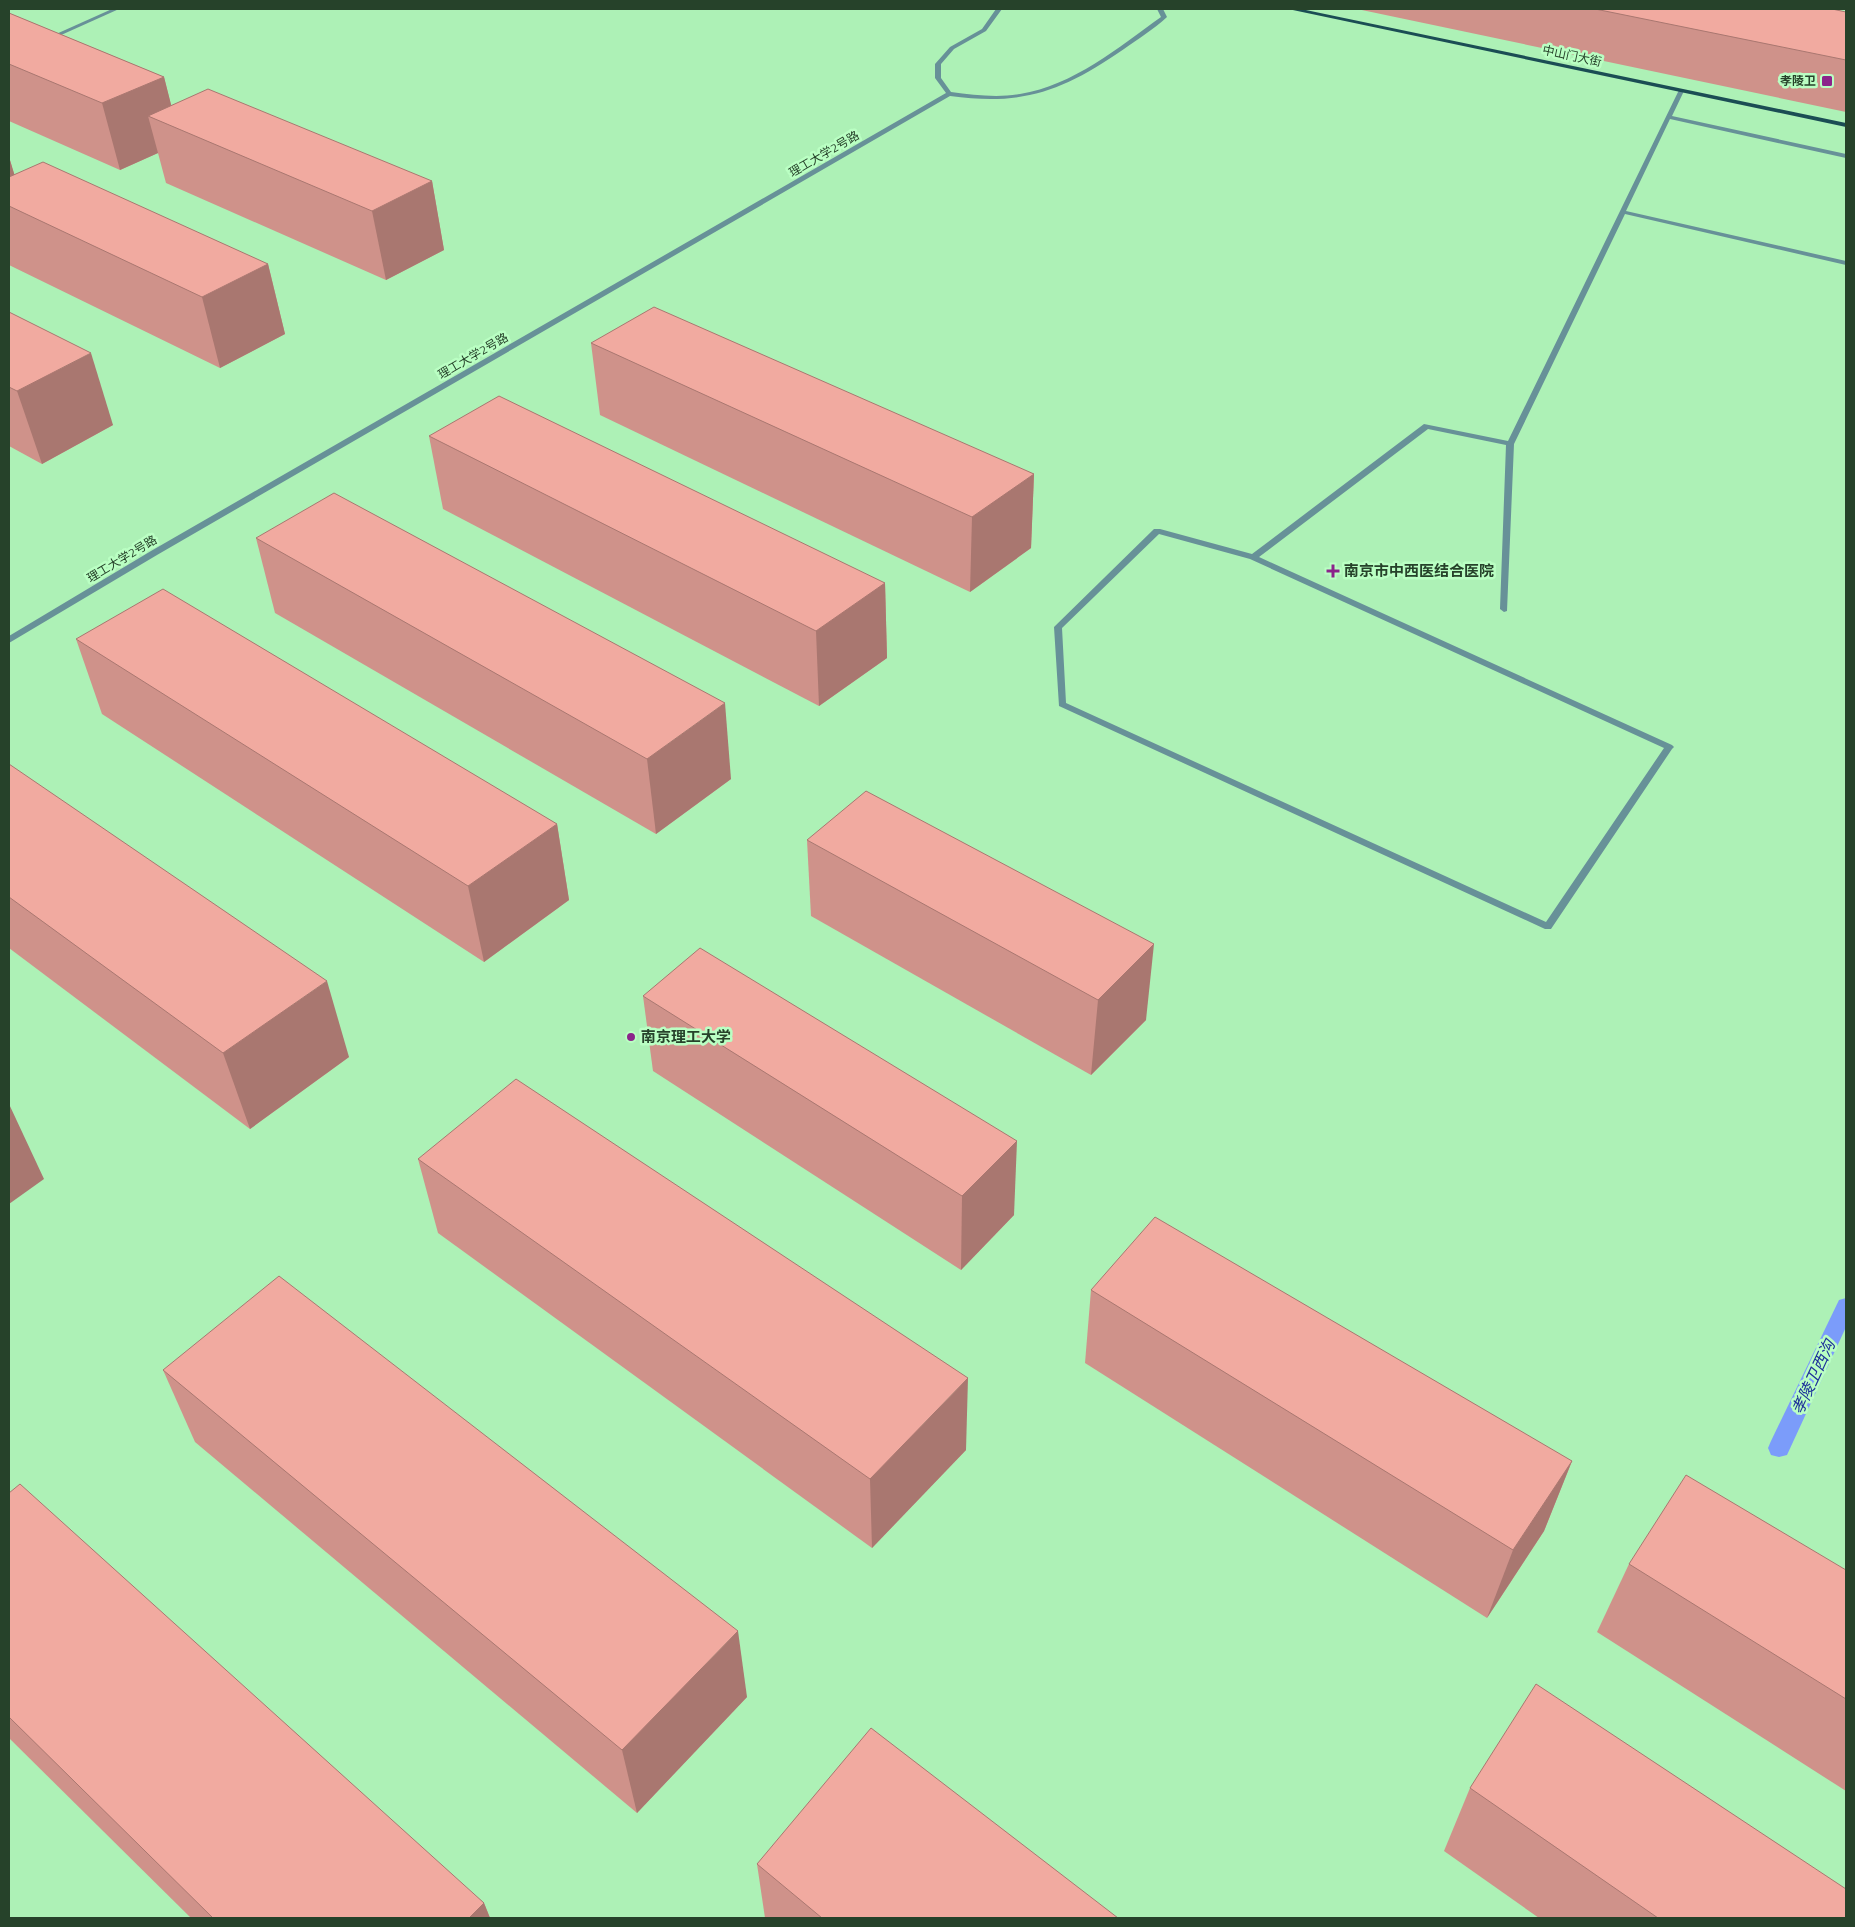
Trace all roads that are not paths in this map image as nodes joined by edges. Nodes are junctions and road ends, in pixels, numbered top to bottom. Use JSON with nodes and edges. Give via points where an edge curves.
{"nodes":[{"id":1,"x":116,"y":9,"type":"edge"},
{"id":2,"x":999,"y":9,"type":"edge"},
{"id":3,"x":1160,"y":9,"type":"edge"},
{"id":4,"x":1292,"y":9,"type":"edge"},
{"id":5,"x":37,"y":44,"type":"edge"},
{"id":6,"x":1681,"y":91,"type":"junction"},
{"id":7,"x":949,"y":94,"type":"junction"},
{"id":8,"x":1668,"y":118,"type":"junction"},
{"id":9,"x":1846,"y":125,"type":"edge"},
{"id":10,"x":1846,"y":156,"type":"edge"},
{"id":11,"x":1623,"y":212,"type":"junction"},
{"id":12,"x":1846,"y":263,"type":"edge"},
{"id":13,"x":1510,"y":444,"type":"junction"},
{"id":14,"x":1254,"y":557,"type":"junction"},
{"id":15,"x":1504,"y":609,"type":"dead end"},
{"id":16,"x":9,"y":640,"type":"edge"}],
"edges":[{"from":1,"to":5,"type":"street"},
{"from":2,"to":7,"type":"street","via":[[984,30],[952,48],[938,64],[938,78]]},
{"from":3,"to":7,"type":"street","via":[[1164,17],[1073,80],[1042,92],[996,98]]},
{"from":4,"to":6,"type":"main road","name":"中山门大街"},
{"from":6,"to":8,"type":"street"},
{"from":6,"to":9,"type":"main road","name":"中山门大街"},
{"from":7,"to":16,"type":"street","name":"理工大学2号路"},
{"from":8,"to":10,"type":"street"},
{"from":8,"to":11,"type":"street"},
{"from":11,"to":12,"type":"street"},
{"from":11,"to":13,"type":"street"},
{"from":13,"to":14,"type":"street","via":[[1427,426]]},
{"from":13,"to":15,"type":"street"},
{"from":14,"to":14,"type":"street","via":[[1156,531],[1058,627],[1062,704],[1548,927],[1669,747]]}]}
